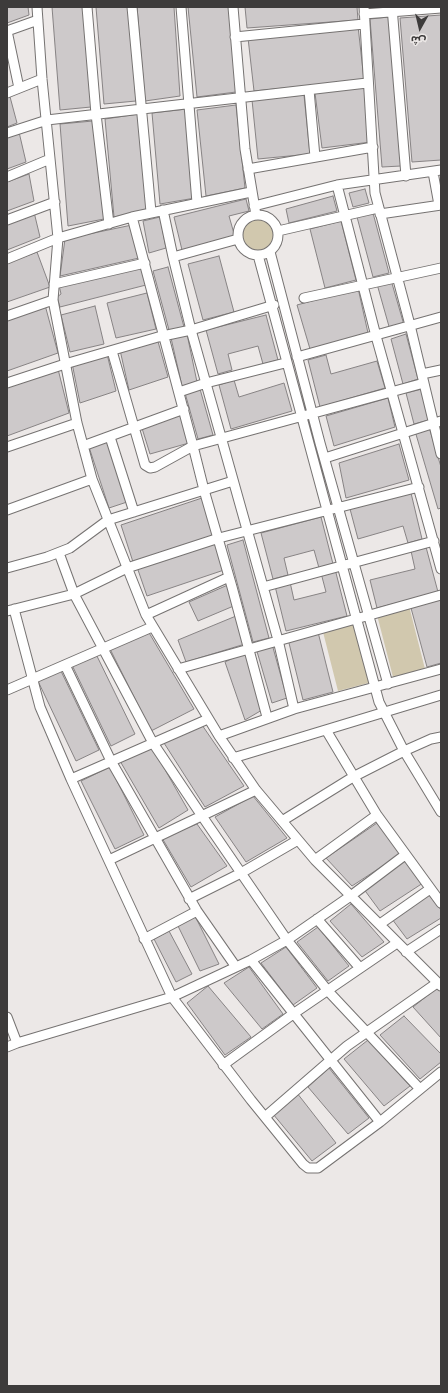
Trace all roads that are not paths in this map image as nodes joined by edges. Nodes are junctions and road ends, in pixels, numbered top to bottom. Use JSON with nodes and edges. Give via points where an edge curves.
{"nodes":[{"id":1,"x":38,"y":7,"type":"edge"},
{"id":2,"x":87,"y":7,"type":"edge"},
{"id":3,"x":132,"y":7,"type":"edge"},
{"id":4,"x":181,"y":7,"type":"edge"},
{"id":5,"x":233,"y":7,"type":"edge"},
{"id":6,"x":441,"y":8,"type":"edge"},
{"id":7,"x":392,"y":10,"type":"edge"},
{"id":8,"x":364,"y":11,"type":"edge"},
{"id":9,"x":38,"y":20,"type":"junction"},
{"id":10,"x":364,"y":24,"type":"junction"},
{"id":11,"x":7,"y":31,"type":"edge"},
{"id":12,"x":235,"y":37,"type":"junction"},
{"id":13,"x":10,"y":58,"type":"edge"},
{"id":14,"x":42,"y":79,"type":"junction"},
{"id":15,"x":368,"y":83,"type":"junction"},
{"id":16,"x":19,"y":88,"type":"junction"},
{"id":17,"x":309,"y":90,"type":"junction"},
{"id":18,"x":7,"y":93,"type":"edge"},
{"id":19,"x":241,"y":98,"type":"junction"},
{"id":20,"x":188,"y":104,"type":"junction"},
{"id":21,"x":141,"y":109,"type":"junction"},
{"id":22,"x":96,"y":114,"type":"junction"},
{"id":23,"x":47,"y":120,"type":"junction"},
{"id":24,"x":7,"y":133,"type":"edge"},
{"id":25,"x":373,"y":147,"type":"junction"},
{"id":26,"x":315,"y":157,"type":"junction"},
{"id":27,"x":50,"y":159,"type":"junction"},
{"id":28,"x":248,"y":169,"type":"junction"},
{"id":29,"x":437,"y":171,"type":"edge"},
{"id":30,"x":406,"y":176,"type":"junction"},
{"id":31,"x":7,"y":177,"type":"edge"},
{"id":32,"x":373,"y":180,"type":"junction"},
{"id":33,"x":337,"y":185,"type":"junction"},
{"id":34,"x":252,"y":192,"type":"junction"},
{"id":35,"x":55,"y":202,"type":"junction"},
{"id":36,"x":197,"y":203,"type":"junction"},
{"id":37,"x":440,"y":205,"type":"edge"},
{"id":38,"x":163,"y":210,"type":"junction"},
{"id":39,"x":255,"y":211,"type":"junction"},
{"id":40,"x":379,"y":211,"type":"junction"},
{"id":41,"x":151,"y":212,"type":"junction"},
{"id":42,"x":345,"y":216,"type":"junction"},
{"id":43,"x":132,"y":217,"type":"junction"},
{"id":44,"x":7,"y":220,"type":"edge"},
{"id":45,"x":109,"y":224,"type":"junction"},
{"id":46,"x":278,"y":230,"type":"junction"},
{"id":47,"x":58,"y":238,"type":"junction"},
{"id":48,"x":238,"y":239,"type":"junction"},
{"id":49,"x":270,"y":252,"type":"junction"},
{"id":50,"x":258,"y":255,"type":"junction"},
{"id":51,"x":173,"y":257,"type":"junction"},
{"id":52,"x":7,"y":259,"type":"edge"},
{"id":53,"x":145,"y":263,"type":"junction"},
{"id":54,"x":441,"y":268,"type":"edge"},
{"id":55,"x":396,"y":278,"type":"junction"},
{"id":56,"x":54,"y":284,"type":"junction"},
{"id":57,"x":363,"y":285,"type":"junction"},
{"id":58,"x":304,"y":298,"type":"dead end"},
{"id":59,"x":53,"y":300,"type":"junction"},
{"id":60,"x":283,"y":303,"type":"junction"},
{"id":61,"x":270,"y":306,"type":"junction"},
{"id":62,"x":7,"y":316,"type":"edge"},
{"id":63,"x":441,"y":318,"type":"edge"},
{"id":64,"x":410,"y":325,"type":"junction"},
{"id":65,"x":191,"y":330,"type":"junction"},
{"id":66,"x":164,"y":336,"type":"junction"},
{"id":67,"x":376,"y":336,"type":"junction"},
{"id":68,"x":112,"y":351,"type":"junction"},
{"id":69,"x":297,"y":357,"type":"junction"},
{"id":70,"x":285,"y":363,"type":"junction"},
{"id":71,"x":65,"y":364,"type":"junction"},
{"id":72,"x":441,"y":370,"type":"edge"},
{"id":73,"x":423,"y":378,"type":"junction"},
{"id":74,"x":7,"y":383,"type":"edge"},
{"id":75,"x":206,"y":383,"type":"junction"},
{"id":76,"x":179,"y":392,"type":"junction"},
{"id":77,"x":392,"y":392,"type":"junction"},
{"id":78,"x":184,"y":409,"type":"junction"},
{"id":79,"x":312,"y":413,"type":"junction"},
{"id":80,"x":300,"y":417,"type":"junction"},
{"id":81,"x":437,"y":422,"type":"edge"},
{"id":82,"x":77,"y":423,"type":"junction"},
{"id":83,"x":135,"y":427,"type":"junction"},
{"id":84,"x":404,"y":433,"type":"junction"},
{"id":85,"x":110,"y":437,"type":"junction"},
{"id":86,"x":221,"y":437,"type":"junction"},
{"id":87,"x":83,"y":446,"type":"junction"},
{"id":88,"x":193,"y":446,"type":"junction"},
{"id":89,"x":7,"y":447,"type":"edge"},
{"id":90,"x":441,"y":454,"type":"edge"},
{"id":91,"x":324,"y":458,"type":"junction"},
{"id":92,"x":92,"y":479,"type":"junction"},
{"id":93,"x":233,"y":481,"type":"junction"},
{"id":94,"x":419,"y":487,"type":"junction"},
{"id":95,"x":204,"y":490,"type":"junction"},
{"id":96,"x":338,"y":508,"type":"junction"},
{"id":97,"x":7,"y":510,"type":"edge"},
{"id":98,"x":326,"y":510,"type":"junction"},
{"id":99,"x":134,"y":512,"type":"junction"},
{"id":100,"x":108,"y":520,"type":"junction"},
{"id":101,"x":247,"y":531,"type":"junction"},
{"id":102,"x":219,"y":538,"type":"junction"},
{"id":103,"x":434,"y":541,"type":"junction"},
{"id":104,"x":59,"y":553,"type":"junction"},
{"id":105,"x":353,"y":563,"type":"junction"},
{"id":106,"x":341,"y":566,"type":"junction"},
{"id":107,"x":7,"y":568,"type":"edge"},
{"id":108,"x":127,"y":568,"type":"junction"},
{"id":109,"x":441,"y":569,"type":"edge"},
{"id":110,"x":229,"y":577,"type":"junction"},
{"id":111,"x":263,"y":587,"type":"junction"},
{"id":112,"x":74,"y":594,"type":"junction"},
{"id":113,"x":441,"y":595,"type":"edge"},
{"id":114,"x":10,"y":610,"type":"edge"},
{"id":115,"x":146,"y":615,"type":"junction"},
{"id":116,"x":369,"y":615,"type":"junction"},
{"id":117,"x":355,"y":619,"type":"junction"},
{"id":118,"x":152,"y":627,"type":"junction"},
{"id":119,"x":278,"y":640,"type":"junction"},
{"id":120,"x":102,"y":649,"type":"junction"},
{"id":121,"x":249,"y":649,"type":"junction"},
{"id":122,"x":65,"y":665,"type":"junction"},
{"id":123,"x":441,"y":668,"type":"edge"},
{"id":124,"x":178,"y":669,"type":"junction"},
{"id":125,"x":32,"y":680,"type":"junction"},
{"id":126,"x":388,"y":684,"type":"junction"},
{"id":127,"x":374,"y":687,"type":"junction"},
{"id":128,"x":7,"y":690,"type":"edge"},
{"id":129,"x":441,"y":695,"type":"edge"},
{"id":130,"x":294,"y":708,"type":"junction"},
{"id":131,"x":383,"y":713,"type":"junction"},
{"id":132,"x":267,"y":717,"type":"junction"},
{"id":133,"x":208,"y":719,"type":"junction"},
{"id":134,"x":326,"y":730,"type":"junction"},
{"id":135,"x":219,"y":736,"type":"junction"},
{"id":136,"x":441,"y":737,"type":"edge"},
{"id":137,"x":153,"y":743,"type":"junction"},
{"id":138,"x":404,"y":752,"type":"junction"},
{"id":139,"x":233,"y":758,"type":"junction"},
{"id":140,"x":111,"y":761,"type":"junction"},
{"id":141,"x":353,"y":777,"type":"junction"},
{"id":142,"x":71,"y":779,"type":"junction"},
{"id":143,"x":256,"y":790,"type":"junction"},
{"id":144,"x":441,"y":812,"type":"edge"},
{"id":145,"x":377,"y":815,"type":"junction"},
{"id":146,"x":202,"y":816,"type":"junction"},
{"id":147,"x":282,"y":821,"type":"junction"},
{"id":148,"x":155,"y":838,"type":"junction"},
{"id":149,"x":298,"y":840,"type":"junction"},
{"id":150,"x":405,"y":855,"type":"junction"},
{"id":151,"x":109,"y":860,"type":"junction"},
{"id":152,"x":315,"y":860,"type":"junction"},
{"id":153,"x":241,"y":873,"type":"junction"},
{"id":154,"x":430,"y":889,"type":"junction"},
{"id":155,"x":352,"y":895,"type":"junction"},
{"id":156,"x":189,"y":899,"type":"junction"},
{"id":157,"x":441,"y":903,"type":"edge"},
{"id":158,"x":197,"y":912,"type":"junction"},
{"id":159,"x":317,"y":919,"type":"junction"},
{"id":160,"x":380,"y":924,"type":"junction"},
{"id":161,"x":441,"y":929,"type":"edge"},
{"id":162,"x":144,"y":939,"type":"junction"},
{"id":163,"x":287,"y":940,"type":"junction"},
{"id":164,"x":397,"y":943,"type":"junction"},
{"id":165,"x":406,"y":952,"type":"junction"},
{"id":166,"x":252,"y":960,"type":"junction"},
{"id":167,"x":236,"y":967,"type":"junction"},
{"id":168,"x":360,"y":968,"type":"junction"},
{"id":169,"x":439,"y":984,"type":"edge"},
{"id":170,"x":328,"y":990,"type":"junction"},
{"id":171,"x":172,"y":997,"type":"junction"},
{"id":172,"x":293,"y":1014,"type":"junction"},
{"id":173,"x":7,"y":1017,"type":"edge"},
{"id":174,"x":367,"y":1031,"type":"junction"},
{"id":175,"x":17,"y":1043,"type":"junction"},
{"id":176,"x":7,"y":1047,"type":"edge"},
{"id":177,"x":330,"y":1060,"type":"junction"},
{"id":178,"x":223,"y":1065,"type":"junction"},
{"id":179,"x":441,"y":1072,"type":"edge"},
{"id":180,"x":420,"y":1089,"type":"junction"},
{"id":181,"x":265,"y":1117,"type":"junction"},
{"id":182,"x":380,"y":1122,"type":"junction"}],
"edges":[{"from":1,"to":9,"type":"street"},
{"from":2,"to":22,"type":"street"},
{"from":3,"to":21,"type":"street"},
{"from":4,"to":20,"type":"street"},
{"from":5,"to":12,"type":"street"},
{"from":6,"to":7,"type":"street"},
{"from":7,"to":8,"type":"street"},
{"from":7,"to":30,"type":"street"},
{"from":8,"to":10,"type":"street"},
{"from":9,"to":11,"type":"street"},
{"from":9,"to":14,"type":"street"},
{"from":10,"to":12,"type":"street"},
{"from":10,"to":15,"type":"street"},
{"from":11,"to":13,"type":"street"},
{"from":12,"to":19,"type":"street"},
{"from":13,"to":16,"type":"street"},
{"from":14,"to":16,"type":"street"},
{"from":14,"to":23,"type":"street"},
{"from":15,"to":17,"type":"street"},
{"from":15,"to":25,"type":"street"},
{"from":16,"to":18,"type":"street"},
{"from":17,"to":19,"type":"street"},
{"from":17,"to":26,"type":"street"},
{"from":19,"to":20,"type":"street"},
{"from":19,"to":28,"type":"street"},
{"from":20,"to":21,"type":"street"},
{"from":20,"to":36,"type":"street"},
{"from":21,"to":22,"type":"street"},
{"from":21,"to":41,"type":"street"},
{"from":22,"to":23,"type":"street"},
{"from":22,"to":45,"type":"street"},
{"from":23,"to":24,"type":"street"},
{"from":23,"to":27,"type":"street"},
{"from":25,"to":26,"type":"street"},
{"from":25,"to":32,"type":"street"},
{"from":26,"to":28,"type":"street"},
{"from":27,"to":31,"type":"street"},
{"from":27,"to":35,"type":"street"},
{"from":28,"to":34,"type":"street"},
{"from":29,"to":30,"type":"street"},
{"from":29,"to":37,"type":"street"},
{"from":30,"to":32,"type":"street"},
{"from":32,"to":33,"type":"street"},
{"from":32,"to":40,"type":"street"},
{"from":33,"to":39,"type":"street"},
{"from":33,"to":42,"type":"street"},
{"from":34,"to":36,"type":"street"},
{"from":34,"to":39,"type":"street"},
{"from":35,"to":44,"type":"street"},
{"from":35,"to":47,"type":"street"},
{"from":36,"to":38,"type":"street"},
{"from":37,"to":40,"type":"street"},
{"from":38,"to":41,"type":"street"},
{"from":38,"to":51,"type":"street"},
{"from":39,"to":46,"type":"street","via":[[270,218]]},
{"from":39,"to":48,"type":"street","via":[[242,223]]},
{"from":40,"to":42,"type":"street"},
{"from":40,"to":55,"type":"street"},
{"from":41,"to":43,"type":"street"},
{"from":42,"to":46,"type":"street"},
{"from":42,"to":57,"type":"street"},
{"from":43,"to":45,"type":"street"},
{"from":43,"to":53,"type":"street"},
{"from":45,"to":47,"type":"street"},
{"from":46,"to":49,"type":"street","via":[[277,242]]},
{"from":47,"to":52,"type":"street"},
{"from":47,"to":56,"type":"street"},
{"from":48,"to":50,"type":"street","via":[[245,250]]},
{"from":48,"to":51,"type":"street"},
{"from":49,"to":50,"type":"street"},
{"from":49,"to":60,"type":"street"},
{"from":50,"to":61,"type":"street"},
{"from":51,"to":65,"type":"street"},
{"from":53,"to":56,"type":"street"},
{"from":53,"to":66,"type":"street"},
{"from":54,"to":55,"type":"street"},
{"from":55,"to":57,"type":"street"},
{"from":55,"to":64,"type":"street"},
{"from":56,"to":59,"type":"street"},
{"from":57,"to":58,"type":"street"},
{"from":57,"to":67,"type":"street"},
{"from":59,"to":62,"type":"street"},
{"from":59,"to":71,"type":"street"},
{"from":60,"to":61,"type":"street"},
{"from":60,"to":69,"type":"street"},
{"from":61,"to":65,"type":"street"},
{"from":61,"to":70,"type":"street"},
{"from":63,"to":64,"type":"street"},
{"from":64,"to":67,"type":"street"},
{"from":64,"to":73,"type":"street"},
{"from":65,"to":66,"type":"street"},
{"from":65,"to":75,"type":"street"},
{"from":66,"to":68,"type":"street"},
{"from":66,"to":76,"type":"street"},
{"from":67,"to":69,"type":"street"},
{"from":67,"to":77,"type":"street"},
{"from":68,"to":71,"type":"street"},
{"from":68,"to":83,"type":"street"},
{"from":69,"to":79,"type":"street"},
{"from":70,"to":75,"type":"street"},
{"from":70,"to":80,"type":"street"},
{"from":71,"to":74,"type":"street"},
{"from":71,"to":82,"type":"street"},
{"from":72,"to":73,"type":"street"},
{"from":73,"to":77,"type":"street"},
{"from":73,"to":81,"type":"street"},
{"from":75,"to":76,"type":"street"},
{"from":75,"to":86,"type":"street"},
{"from":76,"to":78,"type":"street"},
{"from":77,"to":79,"type":"street"},
{"from":77,"to":84,"type":"street"},
{"from":78,"to":83,"type":"street"},
{"from":78,"to":88,"type":"street"},
{"from":79,"to":80,"type":"street"},
{"from":79,"to":91,"type":"street"},
{"from":80,"to":86,"type":"street"},
{"from":80,"to":98,"type":"street"},
{"from":81,"to":84,"type":"street"},
{"from":81,"to":90,"type":"street"},
{"from":82,"to":87,"type":"street"},
{"from":82,"to":89,"type":"street"},
{"from":83,"to":85,"type":"street"},
{"from":83,"to":88,"type":"street","via":[[143,462],[148,468]]},
{"from":84,"to":91,"type":"street"},
{"from":84,"to":94,"type":"street"},
{"from":85,"to":87,"type":"street"},
{"from":85,"to":99,"type":"street"},
{"from":86,"to":88,"type":"street"},
{"from":86,"to":93,"type":"street"},
{"from":87,"to":92,"type":"street"},
{"from":88,"to":95,"type":"street"},
{"from":91,"to":96,"type":"street"},
{"from":92,"to":97,"type":"street"},
{"from":92,"to":100,"type":"street"},
{"from":93,"to":95,"type":"street"},
{"from":93,"to":101,"type":"street"},
{"from":94,"to":96,"type":"street"},
{"from":94,"to":103,"type":"street"},
{"from":95,"to":99,"type":"street"},
{"from":95,"to":102,"type":"street"},
{"from":96,"to":98,"type":"street"},
{"from":96,"to":105,"type":"street"},
{"from":98,"to":101,"type":"street"},
{"from":98,"to":106,"type":"street"},
{"from":99,"to":100,"type":"street"},
{"from":100,"to":104,"type":"street","via":[[78,544]]},
{"from":100,"to":108,"type":"street"},
{"from":101,"to":102,"type":"street"},
{"from":101,"to":111,"type":"street"},
{"from":102,"to":108,"type":"street"},
{"from":102,"to":110,"type":"street"},
{"from":103,"to":105,"type":"street"},
{"from":103,"to":109,"type":"street"},
{"from":104,"to":107,"type":"street"},
{"from":104,"to":112,"type":"street"},
{"from":105,"to":106,"type":"street"},
{"from":105,"to":116,"type":"street"},
{"from":106,"to":111,"type":"street"},
{"from":106,"to":117,"type":"street"},
{"from":108,"to":112,"type":"street"},
{"from":108,"to":115,"type":"street"},
{"from":110,"to":115,"type":"street"},
{"from":110,"to":121,"type":"street"},
{"from":111,"to":119,"type":"street"},
{"from":112,"to":114,"type":"street"},
{"from":112,"to":120,"type":"street"},
{"from":113,"to":116,"type":"street"},
{"from":114,"to":125,"type":"street"},
{"from":115,"to":118,"type":"street"},
{"from":116,"to":117,"type":"street"},
{"from":116,"to":126,"type":"street"},
{"from":117,"to":119,"type":"street"},
{"from":117,"to":127,"type":"street"},
{"from":118,"to":120,"type":"street"},
{"from":118,"to":124,"type":"street"},
{"from":119,"to":121,"type":"street"},
{"from":119,"to":130,"type":"street"},
{"from":120,"to":122,"type":"street"},
{"from":120,"to":137,"type":"street"},
{"from":121,"to":124,"type":"street"},
{"from":121,"to":132,"type":"street"},
{"from":122,"to":125,"type":"street"},
{"from":122,"to":140,"type":"street"},
{"from":123,"to":126,"type":"street"},
{"from":124,"to":133,"type":"street"},
{"from":125,"to":128,"type":"street"},
{"from":125,"to":142,"type":"street","via":[[40,707]]},
{"from":126,"to":127,"type":"street"},
{"from":127,"to":130,"type":"street"},
{"from":127,"to":131,"type":"street"},
{"from":129,"to":131,"type":"street"},
{"from":130,"to":132,"type":"street"},
{"from":131,"to":134,"type":"street"},
{"from":131,"to":138,"type":"street"},
{"from":132,"to":135,"type":"street"},
{"from":133,"to":135,"type":"street"},
{"from":133,"to":137,"type":"street"},
{"from":134,"to":139,"type":"street"},
{"from":134,"to":141,"type":"street"},
{"from":135,"to":139,"type":"street"},
{"from":136,"to":138,"type":"street"},
{"from":137,"to":140,"type":"street"},
{"from":137,"to":146,"type":"street"},
{"from":138,"to":141,"type":"street"},
{"from":138,"to":144,"type":"street"},
{"from":139,"to":143,"type":"street"},
{"from":140,"to":142,"type":"street"},
{"from":140,"to":148,"type":"street"},
{"from":141,"to":145,"type":"street"},
{"from":141,"to":147,"type":"street"},
{"from":142,"to":151,"type":"street"},
{"from":143,"to":146,"type":"street"},
{"from":143,"to":147,"type":"street"},
{"from":145,"to":150,"type":"street"},
{"from":145,"to":152,"type":"street"},
{"from":146,"to":148,"type":"street"},
{"from":146,"to":153,"type":"street"},
{"from":147,"to":149,"type":"street"},
{"from":148,"to":151,"type":"street"},
{"from":148,"to":156,"type":"street"},
{"from":149,"to":152,"type":"street"},
{"from":149,"to":153,"type":"street"},
{"from":150,"to":154,"type":"street"},
{"from":150,"to":155,"type":"street"},
{"from":151,"to":162,"type":"street"},
{"from":152,"to":155,"type":"street"},
{"from":153,"to":156,"type":"street"},
{"from":153,"to":163,"type":"street"},
{"from":154,"to":157,"type":"street"},
{"from":154,"to":160,"type":"street"},
{"from":155,"to":159,"type":"street"},
{"from":155,"to":160,"type":"street"},
{"from":156,"to":158,"type":"street"},
{"from":158,"to":162,"type":"street"},
{"from":158,"to":167,"type":"street"},
{"from":159,"to":163,"type":"street"},
{"from":159,"to":168,"type":"street"},
{"from":160,"to":164,"type":"street"},
{"from":161,"to":165,"type":"street"},
{"from":162,"to":171,"type":"street"},
{"from":163,"to":166,"type":"street"},
{"from":163,"to":170,"type":"street"},
{"from":164,"to":165,"type":"street"},
{"from":164,"to":168,"type":"street"},
{"from":165,"to":169,"type":"street"},
{"from":166,"to":167,"type":"street"},
{"from":166,"to":172,"type":"street"},
{"from":167,"to":171,"type":"street"},
{"from":168,"to":170,"type":"street"},
{"from":169,"to":174,"type":"street"},
{"from":170,"to":172,"type":"street"},
{"from":170,"to":174,"type":"street"},
{"from":171,"to":175,"type":"street"},
{"from":171,"to":178,"type":"street"},
{"from":172,"to":177,"type":"street"},
{"from":172,"to":178,"type":"street"},
{"from":173,"to":175,"type":"street"},
{"from":174,"to":177,"type":"street"},
{"from":174,"to":180,"type":"street"},
{"from":175,"to":176,"type":"street"},
{"from":177,"to":181,"type":"street"},
{"from":177,"to":182,"type":"street"},
{"from":178,"to":181,"type":"street"},
{"from":179,"to":180,"type":"street"},
{"from":180,"to":182,"type":"street"},
{"from":181,"to":182,"type":"street","via":[[303,1164],[314,1169]]}]}
